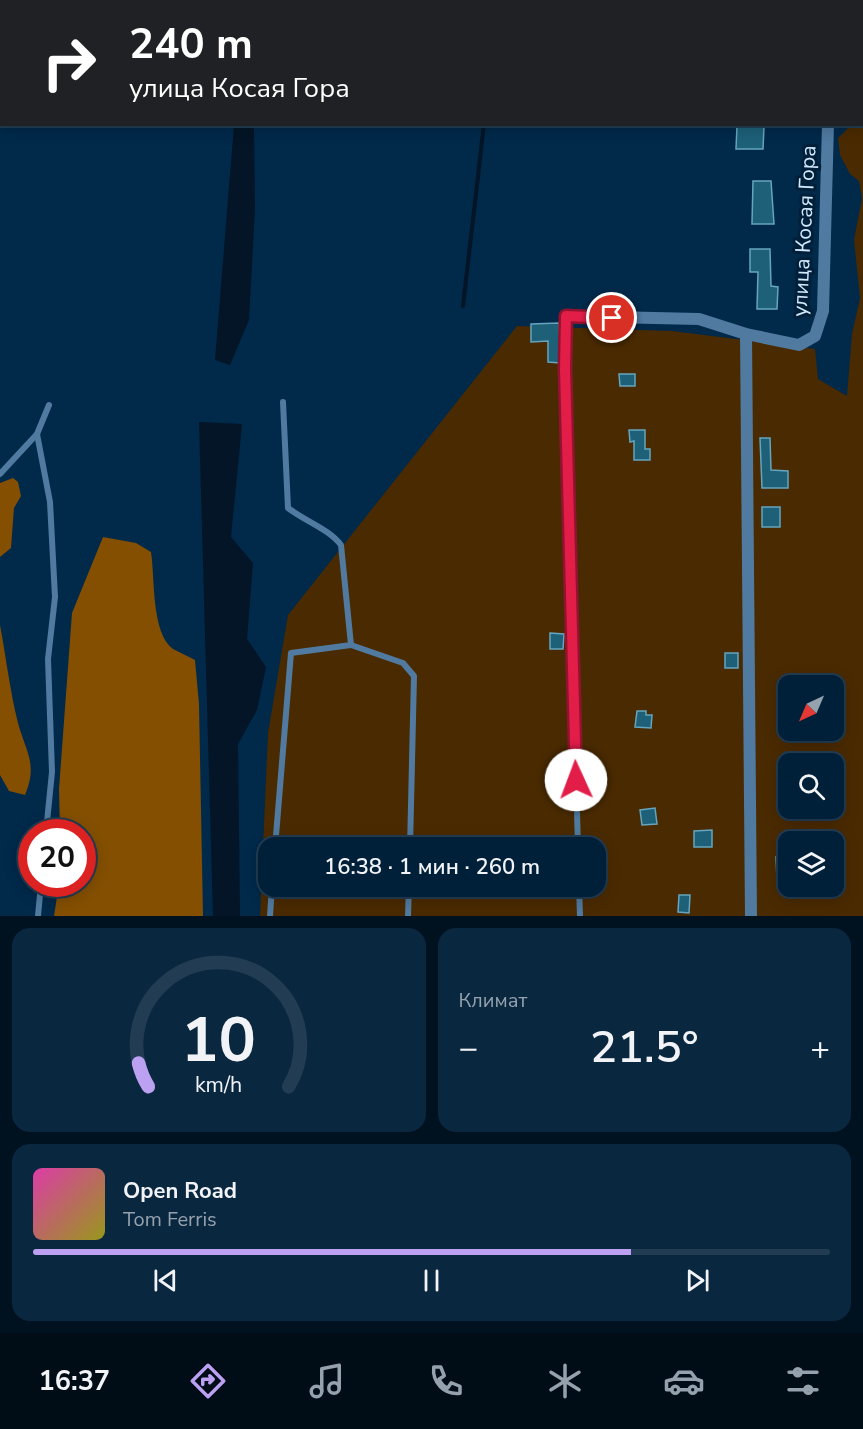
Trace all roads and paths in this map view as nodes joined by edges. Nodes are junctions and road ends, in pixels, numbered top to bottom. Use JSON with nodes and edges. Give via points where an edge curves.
{"nodes":[{"id":1,"x":828,"y":126,"type":"edge"},
{"id":2,"x":566,"y":316,"type":"joint"},
{"id":3,"x":746,"y":334,"type":"junction"},
{"id":4,"x":283,"y":402,"type":"dead end"},
{"id":5,"x":49,"y":405,"type":"dead end"},
{"id":6,"x":37,"y":434,"type":"junction"},
{"id":7,"x":0,"y":474,"type":"edge"},
{"id":8,"x":351,"y":645,"type":"junction"},
{"id":9,"x":47,"y":819,"type":"edge"},
{"id":10,"x":276,"y":837,"type":"edge"},
{"id":11,"x":410,"y":837,"type":"edge"},
{"id":12,"x":578,"y":837,"type":"edge"},
{"id":13,"x":40,"y":897,"type":"edge"},
{"id":14,"x":271,"y":897,"type":"edge"},
{"id":15,"x":409,"y":897,"type":"edge"},
{"id":16,"x":579,"y":897,"type":"edge"},
{"id":17,"x":38,"y":916,"type":"edge"},
{"id":18,"x":270,"y":916,"type":"edge"},
{"id":19,"x":408,"y":916,"type":"edge"},
{"id":20,"x":580,"y":916,"type":"edge"},
{"id":21,"x":751,"y":916,"type":"edge"}],
"edges":[{"from":1,"to":3,"type":"street","name":"улица Косая Гора","via":[[823,311],[815,336],[799,345]]},
{"from":2,"to":3,"type":"street","name":"улица Косая Гора","via":[[699,319]]},
{"from":2,"to":12,"type":"lane"},
{"from":3,"to":21,"type":"street"},
{"from":4,"to":8,"type":"lane","via":[[288,508],[334,536],[341,545]]},
{"from":5,"to":6,"type":"lane"},
{"from":6,"to":7,"type":"lane"},
{"from":6,"to":9,"type":"lane","via":[[50,502],[55,597],[48,659],[52,772]]},
{"from":8,"to":10,"type":"lane","via":[[291,653]]},
{"from":8,"to":11,"type":"lane","via":[[403,663],[414,676]]},
{"from":13,"to":17,"type":"lane"},
{"from":14,"to":18,"type":"lane"},
{"from":15,"to":19,"type":"lane"},
{"from":16,"to":20,"type":"lane"}]}
